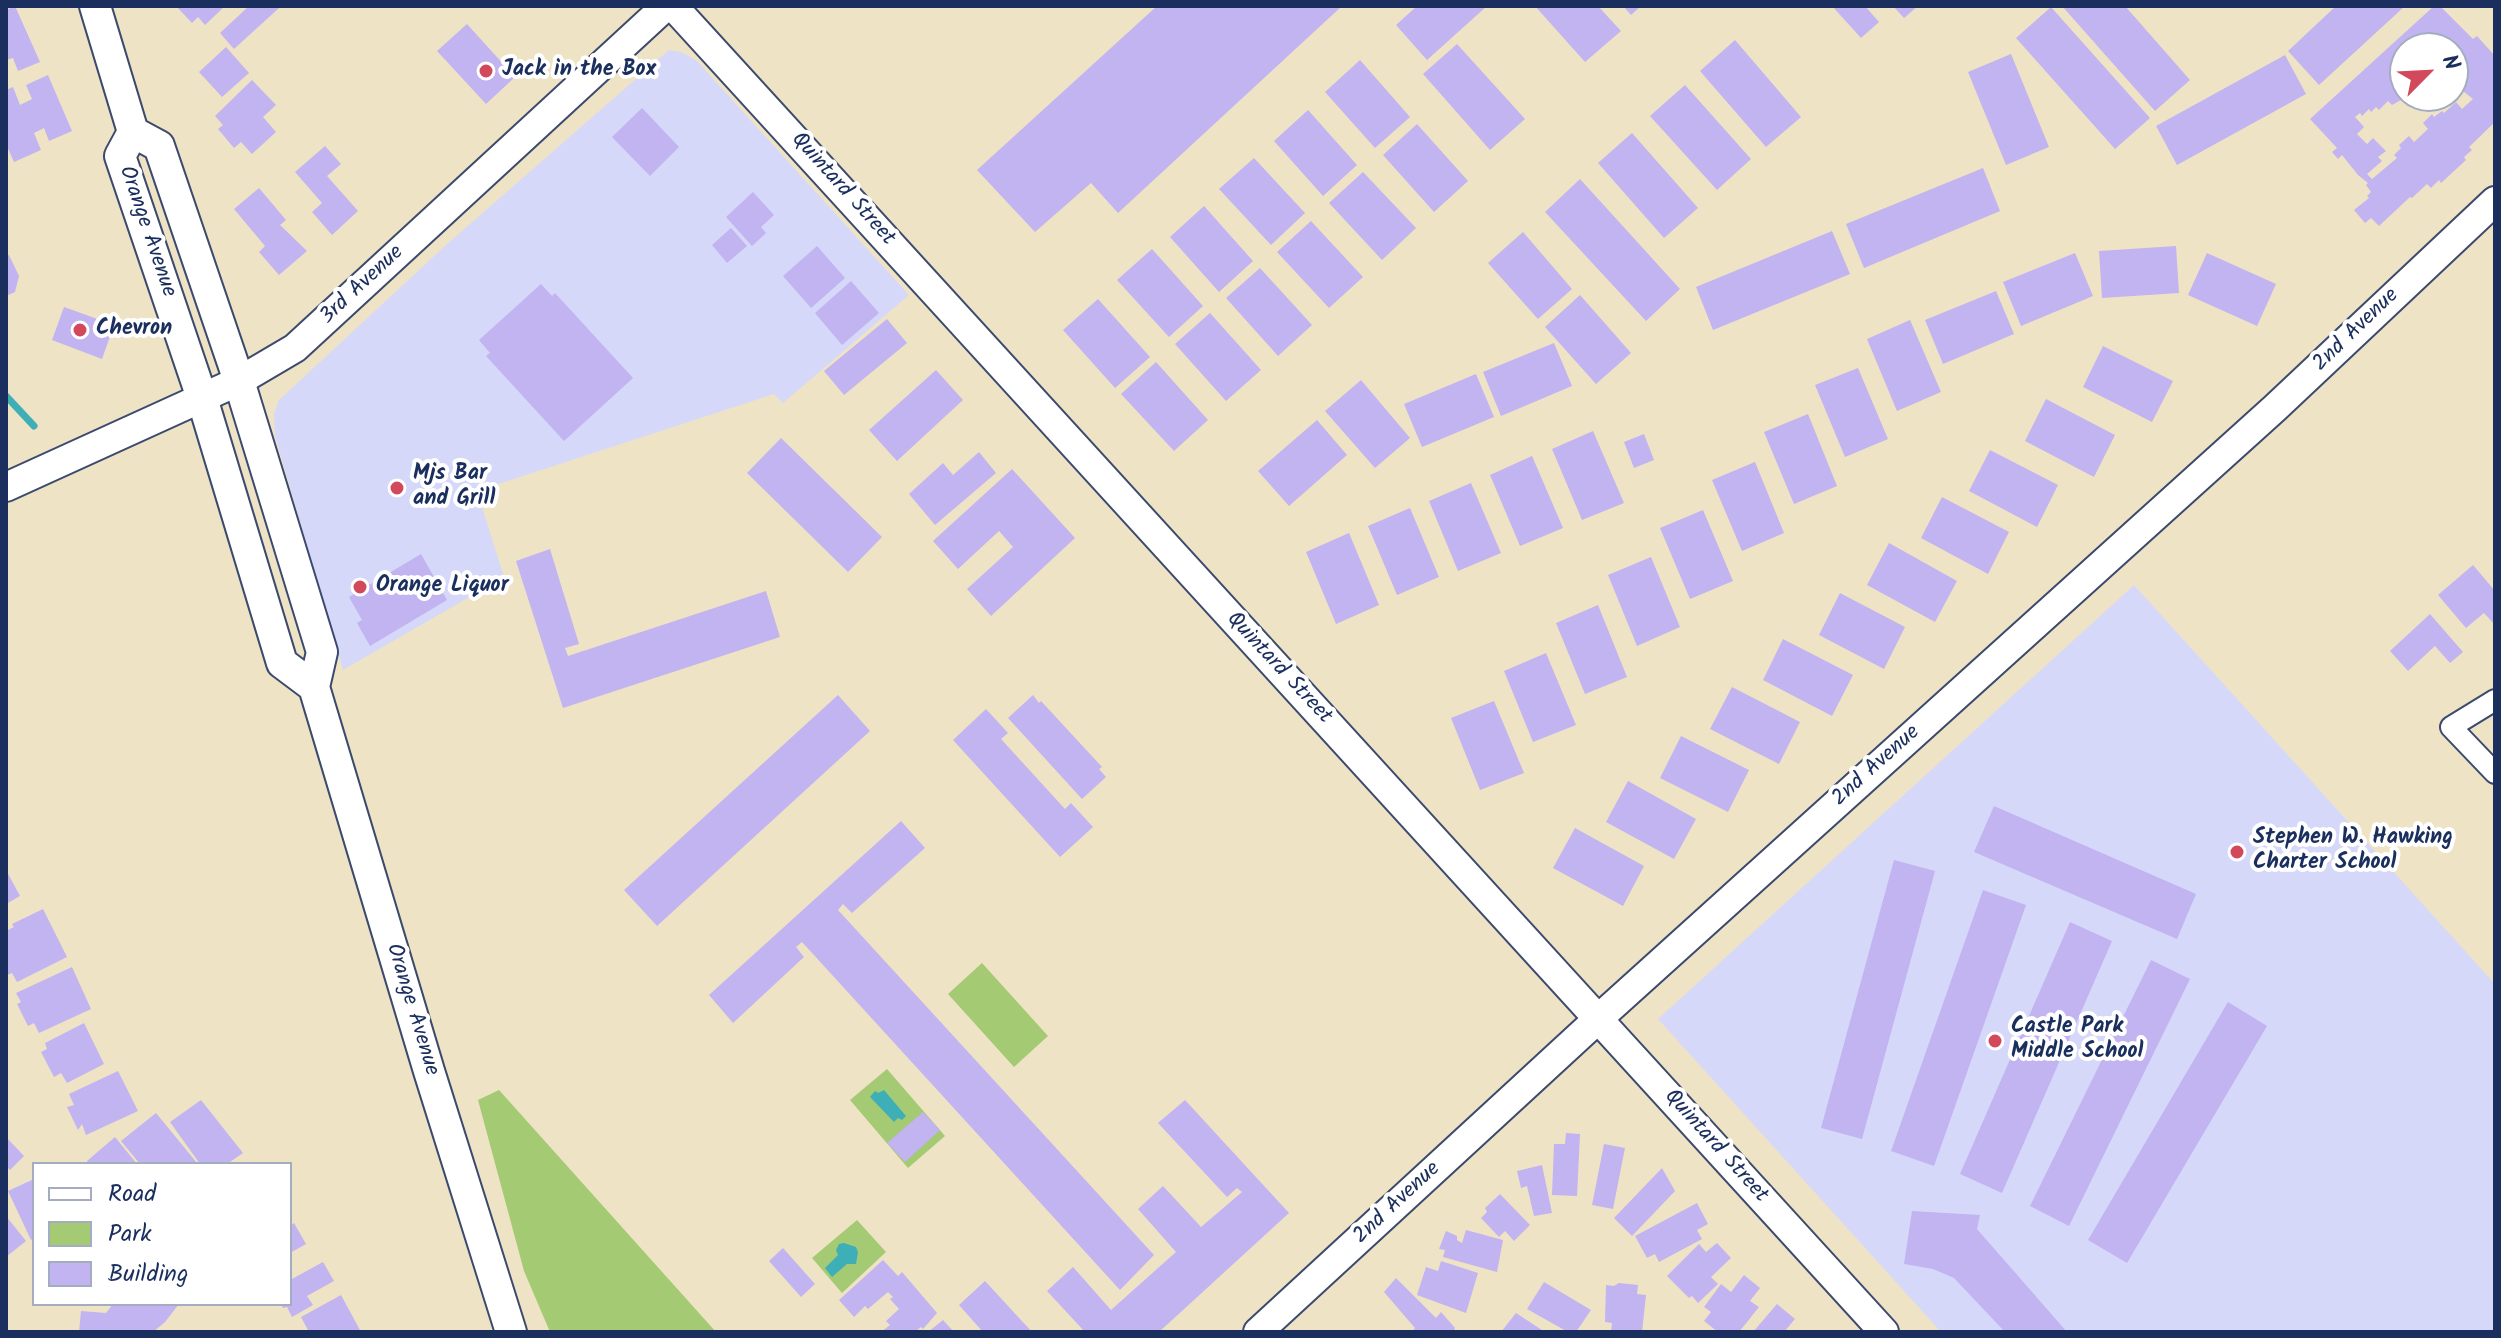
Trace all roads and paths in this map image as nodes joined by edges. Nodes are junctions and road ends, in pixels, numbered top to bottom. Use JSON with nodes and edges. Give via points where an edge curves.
{"nodes":[{"id":1,"x":95,"y":6,"type":"edge"},
{"id":2,"x":666,"y":6,"type":"edge"},
{"id":3,"x":673,"y":6,"type":"edge"},
{"id":4,"x":133,"y":132,"type":"junction"},
{"id":5,"x":2495,"y":201,"type":"edge"},
{"id":6,"x":239,"y":381,"type":"junction"},
{"id":7,"x":202,"y":398,"type":"junction"},
{"id":8,"x":6,"y":487,"type":"edge"},
{"id":9,"x":314,"y":687,"type":"junction"},
{"id":10,"x":2495,"y":700,"type":"edge"},
{"id":11,"x":2491,"y":769,"type":"edge"},
{"id":12,"x":1598,"y":1019,"type":"junction"},
{"id":13,"x":511,"y":1332,"type":"edge"},
{"id":14,"x":1258,"y":1332,"type":"edge"},
{"id":15,"x":1884,"y":1332,"type":"edge"}],
"edges":[{"from":1,"to":4,"type":"main road","name":"Orange Avenue"},
{"from":2,"to":6,"type":"street","name":"3rd Avenue","via":[[295,348]]},
{"from":3,"to":12,"type":"street","name":"Quintard Street"},
{"from":4,"to":6,"type":"main road","name":"Orange Avenue","via":[[159,146]]},
{"from":4,"to":7,"type":"main road","name":"Orange Avenue","via":[[120,156]]},
{"from":5,"to":12,"type":"street","name":"2nd Avenue","via":[[2275,408]]},
{"from":6,"to":7,"type":"street","name":"3rd Avenue"},
{"from":6,"to":9,"type":"main road","name":"Orange Avenue","via":[[322,652]]},
{"from":7,"to":8,"type":"street","name":"3rd Avenue"},
{"from":7,"to":9,"type":"main road","name":"Orange Avenue","via":[[282,663]]},
{"from":9,"to":13,"type":"main road","name":"Orange Avenue"},
{"from":10,"to":11,"type":"street","via":[[2451,727]]},
{"from":12,"to":14,"type":"street","name":"2nd Avenue"},
{"from":12,"to":15,"type":"street","name":"Quintard Street"}]}
